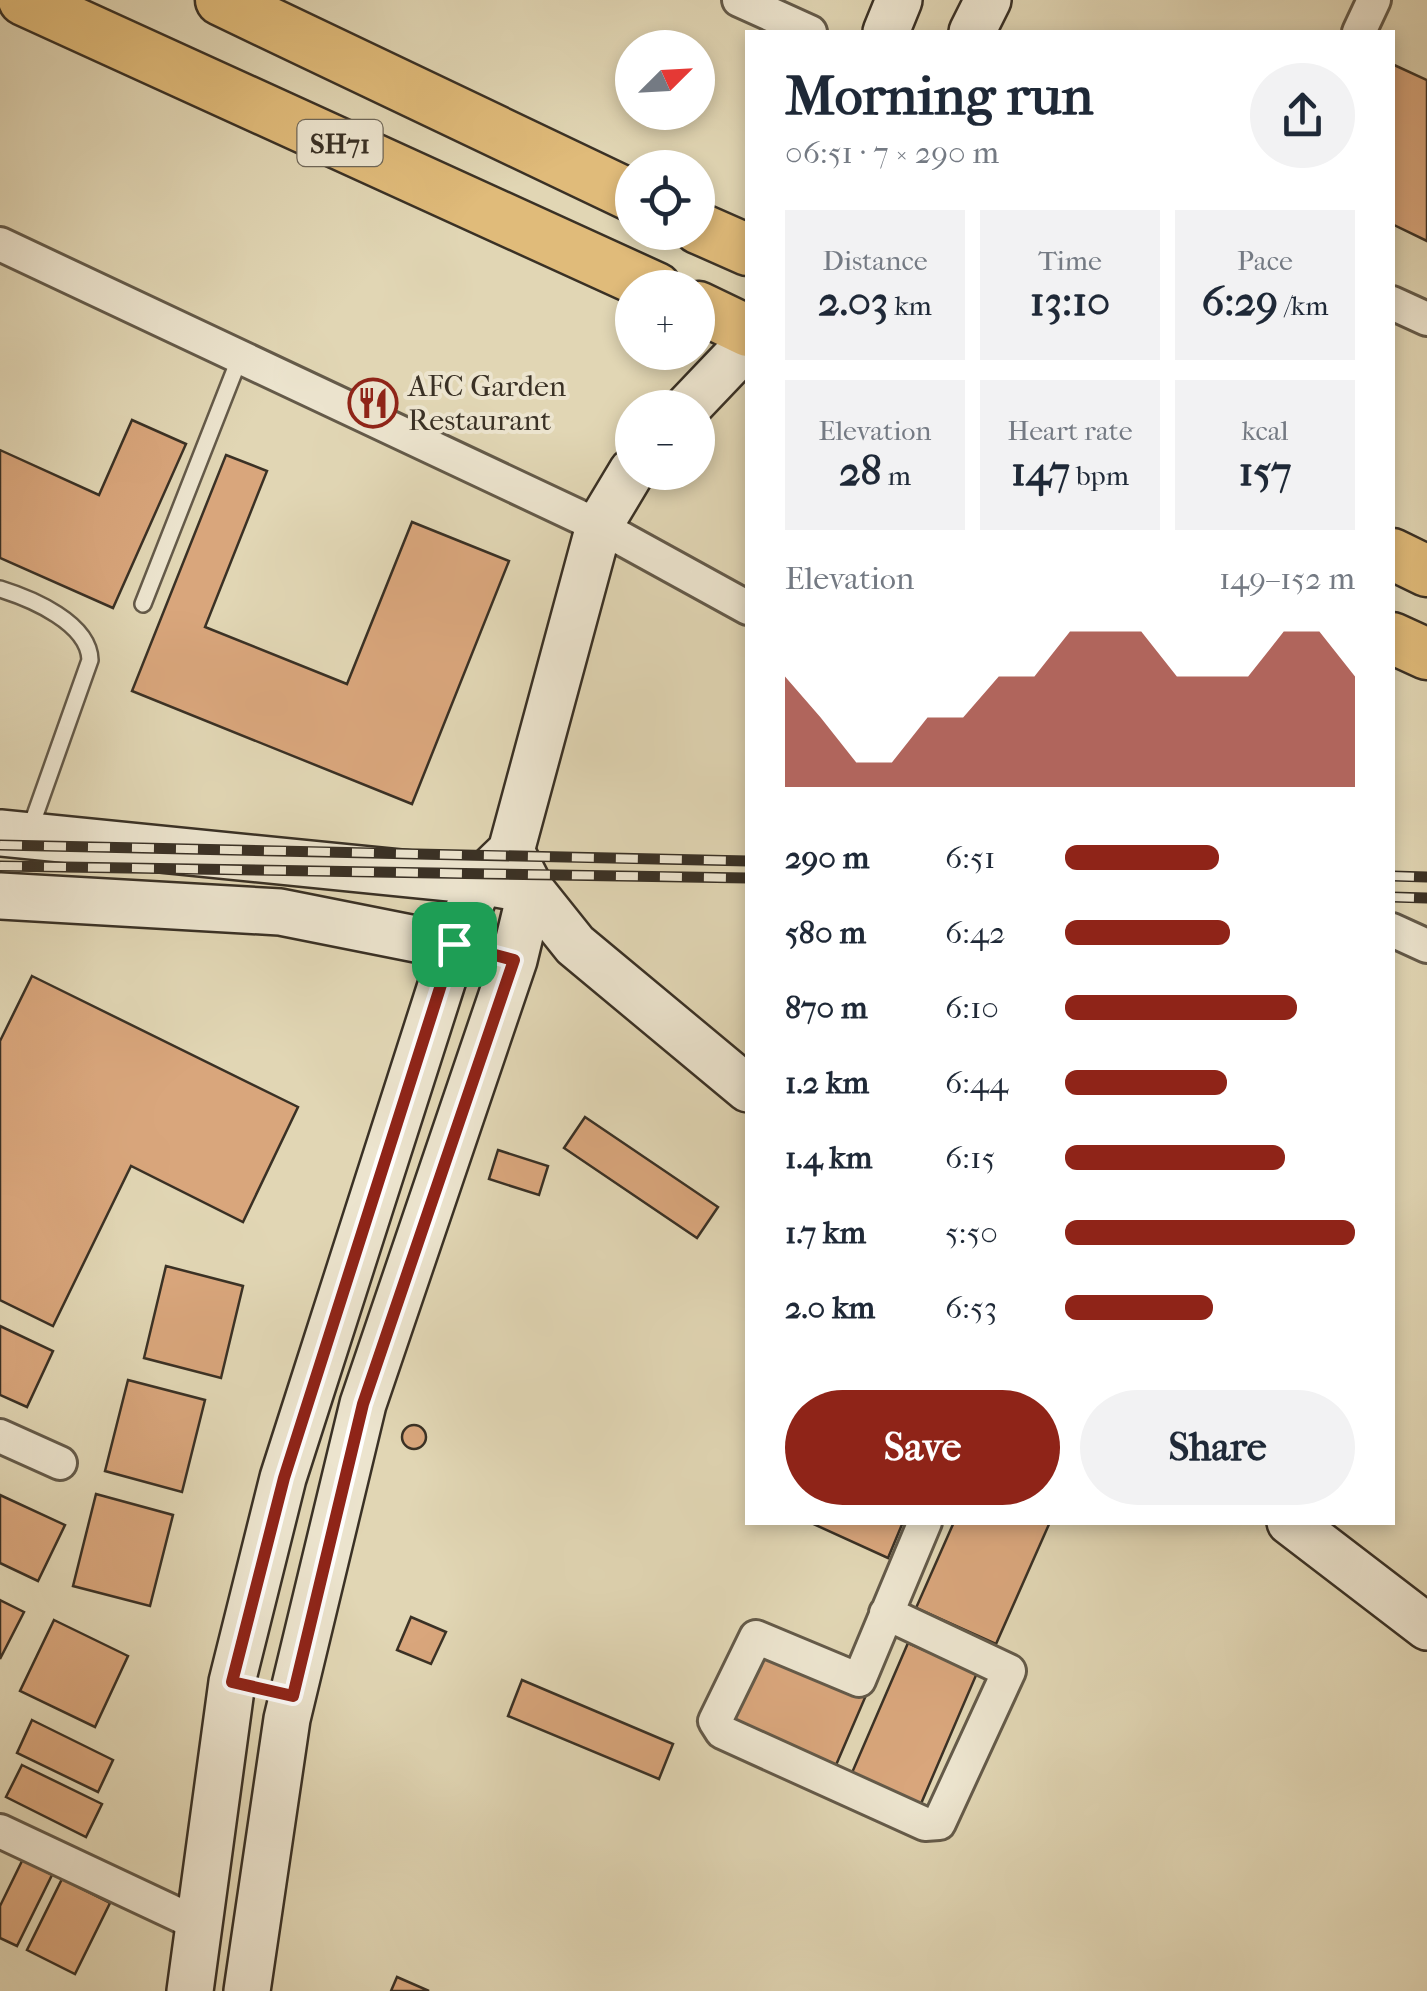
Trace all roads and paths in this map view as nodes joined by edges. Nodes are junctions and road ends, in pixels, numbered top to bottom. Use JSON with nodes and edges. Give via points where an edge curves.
{"nodes":[{"id":1,"x":24,"y":0,"type":"edge"},
{"id":2,"x":221,"y":0,"type":"edge"},
{"id":3,"x":739,"y":0,"type":"edge"},
{"id":4,"x":899,"y":0,"type":"edge"},
{"id":5,"x":988,"y":0,"type":"edge"},
{"id":6,"x":1374,"y":0,"type":"edge"},
{"id":7,"x":806,"y":30,"type":"edge"},
{"id":8,"x":887,"y":30,"type":"edge"},
{"id":9,"x":973,"y":30,"type":"edge"},
{"id":10,"x":1360,"y":30,"type":"edge"},
{"id":11,"x":615,"y":188,"type":"edge"},
{"id":12,"x":715,"y":235,"type":"edge"},
{"id":13,"x":0,"y":244,"type":"edge"},
{"id":14,"x":745,"y":249,"type":"edge"},
{"id":15,"x":616,"y":270,"type":"edge"},
{"id":16,"x":1395,"y":304,"type":"edge"},
{"id":17,"x":715,"y":315,"type":"edge"},
{"id":18,"x":1427,"y":319,"type":"edge"},
{"id":19,"x":745,"y":330,"type":"edge"},
{"id":20,"x":745,"y":347,"type":"edge"},
{"id":21,"x":240,"y":357,"type":"junction"},
{"id":22,"x":704,"y":390,"type":"edge"},
{"id":23,"x":621,"y":490,"type":"edge"},
{"id":24,"x":599,"y":526,"type":"junction"},
{"id":25,"x":1395,"y":555,"type":"edge"},
{"id":26,"x":1427,"y":571,"type":"edge"},
{"id":27,"x":0,"y":589,"type":"edge"},
{"id":28,"x":143,"y":604,"type":"dead end"},
{"id":29,"x":745,"y":606,"type":"edge"},
{"id":30,"x":1395,"y":639,"type":"edge"},
{"id":31,"x":1427,"y":654,"type":"edge"},
{"id":32,"x":14,"y":835,"type":"edge"},
{"id":33,"x":496,"y":866,"type":"junction"},
{"id":34,"x":531,"y":890,"type":"junction"},
{"id":35,"x":0,"y":896,"type":"edge"},
{"id":36,"x":1395,"y":931,"type":"edge"},
{"id":37,"x":454,"y":944,"type":"junction"},
{"id":38,"x":575,"y":945,"type":"junction"},
{"id":39,"x":1427,"y":946,"type":"edge"},
{"id":40,"x":514,"y":960,"type":"junction"},
{"id":41,"x":745,"y":1087,"type":"edge"},
{"id":42,"x":0,"y":1436,"type":"edge"},
{"id":43,"x":60,"y":1463,"type":"dead end"},
{"id":44,"x":923,"y":1525,"type":"edge"},
{"id":45,"x":1294,"y":1525,"type":"edge"},
{"id":46,"x":886,"y":1613,"type":"junction"},
{"id":47,"x":1427,"y":1627,"type":"edge"},
{"id":48,"x":232,"y":1682,"type":"junction"},
{"id":49,"x":293,"y":1696,"type":"junction"},
{"id":50,"x":0,"y":1831,"type":"edge"},
{"id":51,"x":198,"y":1924,"type":"junction"},
{"id":52,"x":190,"y":1991,"type":"edge"},
{"id":53,"x":247,"y":1991,"type":"edge"}],
"edges":[{"from":1,"to":15,"type":"main road","number":"SH71"},
{"from":2,"to":11,"type":"main road","number":"SH71"},
{"from":3,"to":7,"type":"street"},
{"from":4,"to":8,"type":"street"},
{"from":5,"to":9,"type":"street"},
{"from":6,"to":10,"type":"street"},
{"from":12,"to":14,"type":"main road"},
{"from":13,"to":21,"type":"street"},
{"from":16,"to":18,"type":"street"},
{"from":17,"to":19,"type":"main road"},
{"from":20,"to":22,"type":"street"},
{"from":21,"to":24,"type":"street"},
{"from":21,"to":28,"type":"lane"},
{"from":23,"to":24,"type":"street"},
{"from":24,"to":29,"type":"street"},
{"from":24,"to":33,"type":"street"},
{"from":25,"to":26,"type":"main road"},
{"from":27,"to":32,"type":"lane","via":[[82,631],[90,647]]},
{"from":30,"to":31,"type":"main road"},
{"from":32,"to":33,"type":"street"},
{"from":33,"to":34,"type":"street"},
{"from":33,"to":37,"type":"street"},
{"from":34,"to":38,"type":"street"},
{"from":34,"to":40,"type":"street"},
{"from":35,"to":37,"type":"street","via":[[280,912]]},
{"from":36,"to":39,"type":"street"},
{"from":37,"to":40,"type":"street"},
{"from":37,"to":48,"type":"street","via":[[284,1478]]},
{"from":38,"to":40,"type":"street"},
{"from":38,"to":41,"type":"street"},
{"from":40,"to":49,"type":"street","via":[[363,1404]]},
{"from":42,"to":43,"type":"street"},
{"from":44,"to":46,"type":"street"},
{"from":45,"to":47,"type":"street"},
{"from":46,"to":46,"type":"street","via":[[1009,1671],[939,1824],[925,1824],[722,1732],[716,1721],[752,1638],[859,1680]]},
{"from":48,"to":49,"type":"street"},
{"from":48,"to":51,"type":"street"},
{"from":49,"to":53,"type":"street"},
{"from":50,"to":51,"type":"street"},
{"from":51,"to":52,"type":"street"}]}
